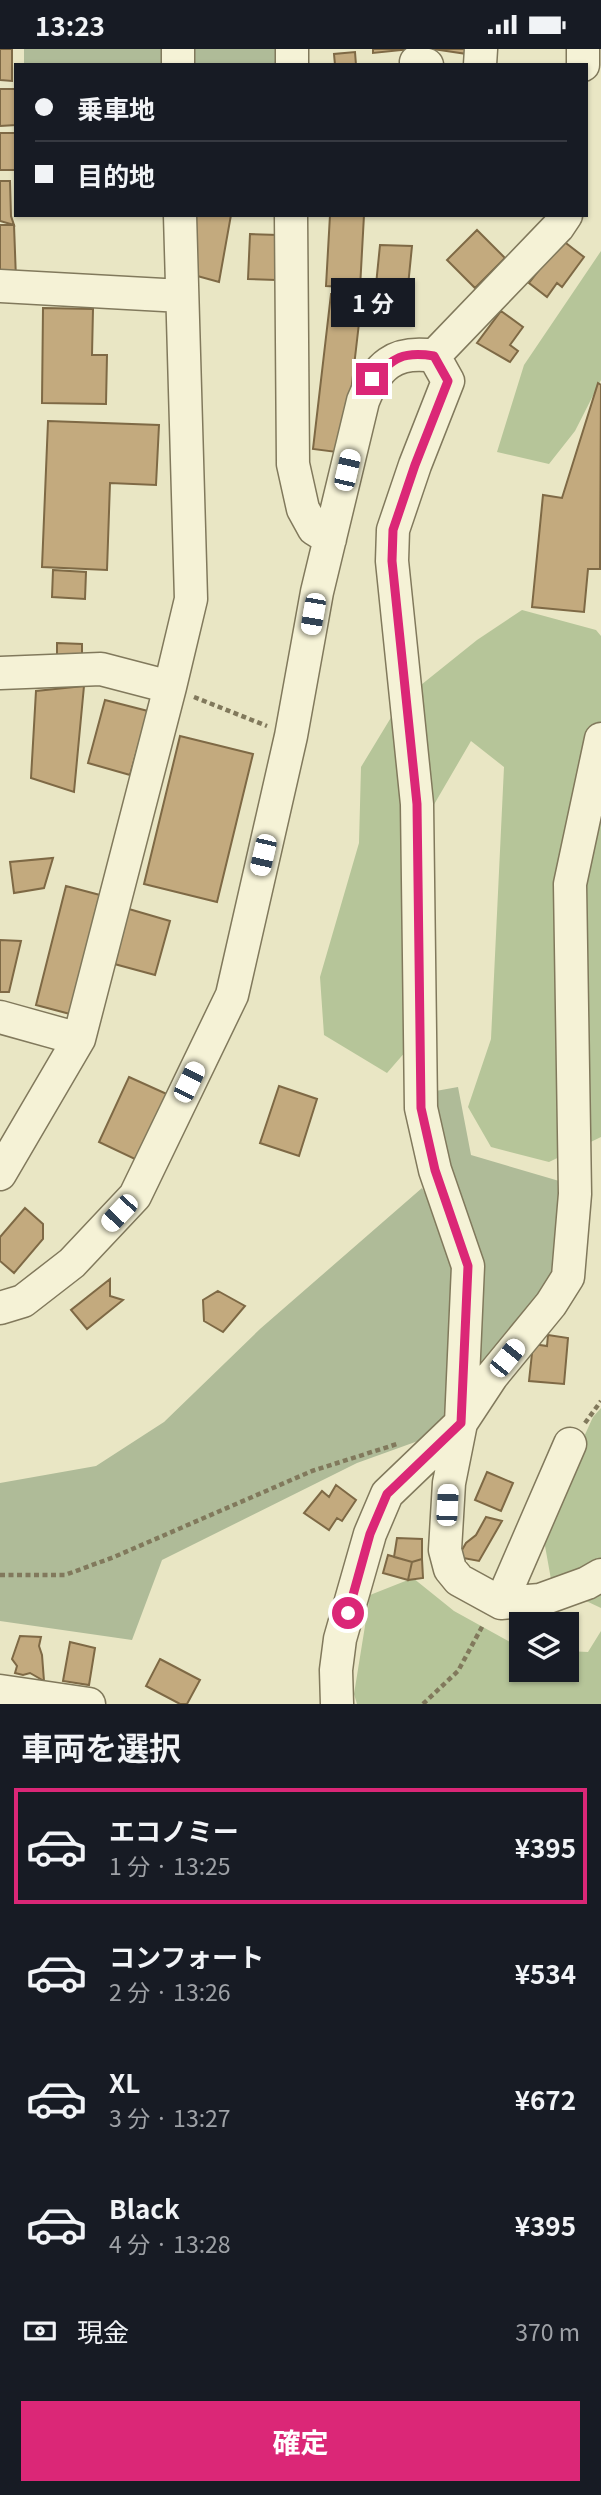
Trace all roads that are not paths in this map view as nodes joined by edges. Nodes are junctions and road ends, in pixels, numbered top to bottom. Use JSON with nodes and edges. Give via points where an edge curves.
{"nodes":[{"id":1,"x":180,"y":217,"type":"edge"},
{"id":2,"x":291,"y":217,"type":"edge"},
{"id":3,"x":565,"y":217,"type":"edge"},
{"id":4,"x":0,"y":286,"type":"edge"},
{"id":5,"x":182,"y":296,"type":"junction"},
{"id":6,"x":434,"y":356,"type":"junction"},
{"id":7,"x":330,"y":539,"type":"junction"},
{"id":8,"x":0,"y":673,"type":"edge"},
{"id":9,"x":170,"y":687,"type":"junction"},
{"id":10,"x":601,"y":739,"type":"edge"},
{"id":11,"x":0,"y":1017,"type":"edge"},
{"id":12,"x":79,"y":1039,"type":"junction"},
{"id":13,"x":0,"y":1174,"type":"edge"},
{"id":14,"x":0,"y":1308,"type":"edge"},
{"id":15,"x":461,"y":1423,"type":"junction"},
{"id":16,"x":570,"y":1444,"type":"dead end"},
{"id":17,"x":601,"y":1575,"type":"edge"},
{"id":18,"x":498,"y":1602,"type":"junction"},
{"id":19,"x":0,"y":1691,"type":"edge"},
{"id":20,"x":89,"y":1704,"type":"edge"},
{"id":21,"x":337,"y":1704,"type":"edge"}],
"edges":[{"from":1,"to":5,"type":"street"},
{"from":2,"to":7,"type":"street","via":[[293,464],[303,509],[314,529]]},
{"from":3,"to":6,"type":"street"},
{"from":4,"to":5,"type":"street"},
{"from":5,"to":9,"type":"street","via":[[191,599]]},
{"from":6,"to":7,"type":"street","via":[[393,359],[372,379]]},
{"from":6,"to":15,"type":"street","via":[[448,381],[393,530],[392,561],[417,804],[421,1108],[435,1170],[468,1266]]},
{"from":7,"to":14,"type":"street","via":[[232,995],[135,1196],[72,1263],[23,1301]]},
{"from":8,"to":9,"type":"street","via":[[101,669]]},
{"from":9,"to":12,"type":"street"},
{"from":10,"to":15,"type":"street","via":[[570,884],[575,1194],[568,1277]]},
{"from":11,"to":12,"type":"street"},
{"from":12,"to":13,"type":"street"},
{"from":15,"to":18,"type":"street","via":[[449,1483],[445,1550],[450,1569],[459,1580]]},
{"from":15,"to":21,"type":"street","via":[[387,1494],[377,1513],[340,1639]]},
{"from":16,"to":18,"type":"street"},
{"from":17,"to":18,"type":"street","via":[[540,1600]]},
{"from":19,"to":20,"type":"street"}]}
